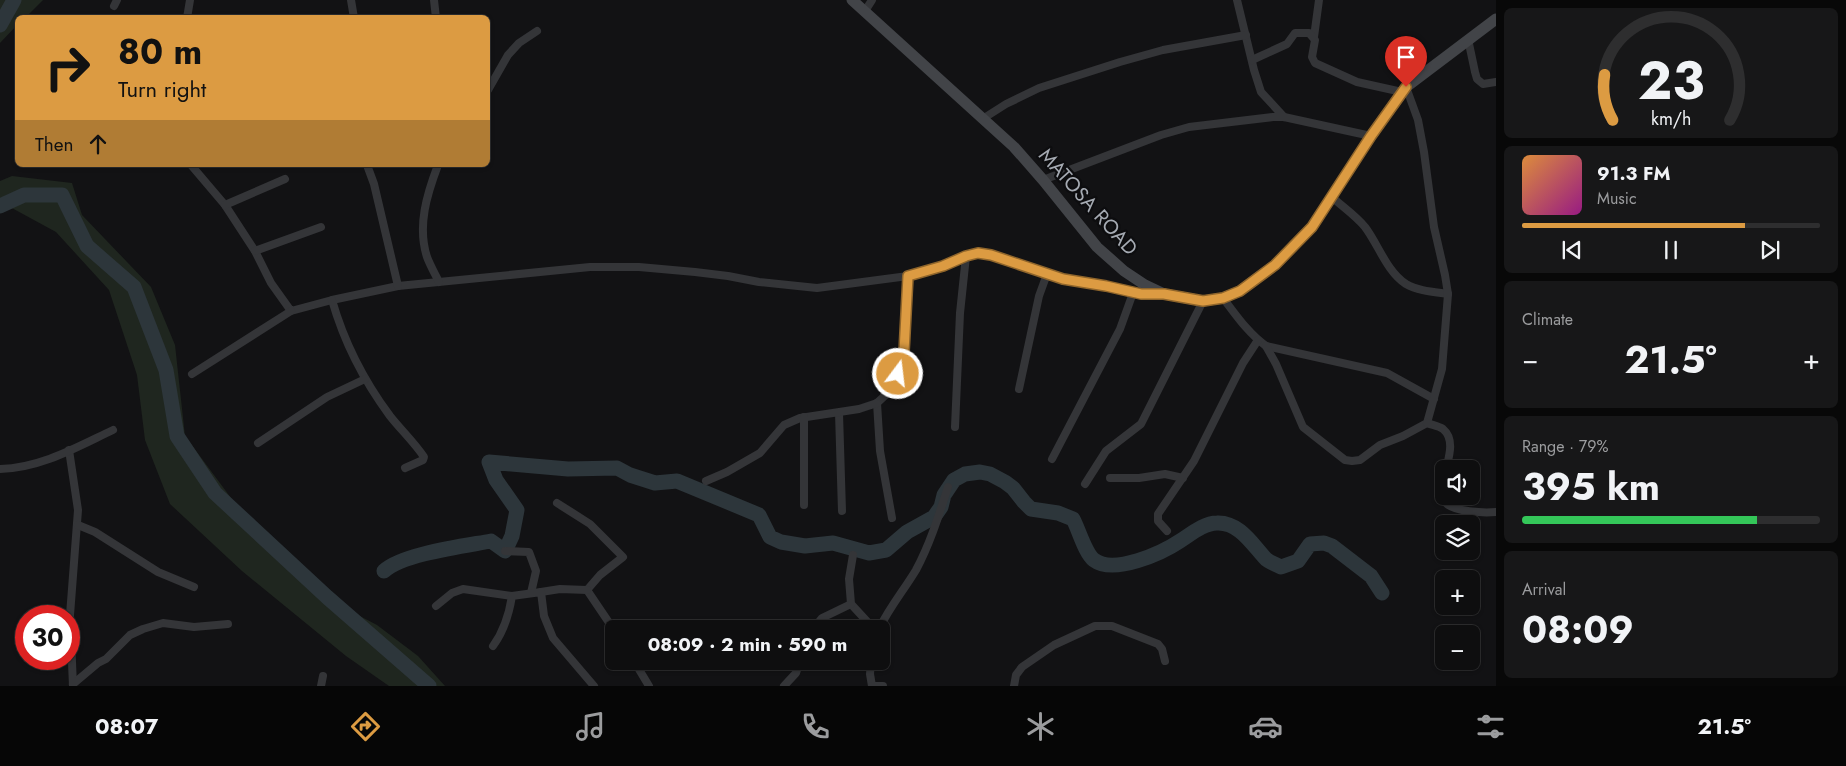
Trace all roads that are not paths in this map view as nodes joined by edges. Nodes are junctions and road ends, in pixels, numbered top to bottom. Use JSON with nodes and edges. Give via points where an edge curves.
{"nodes":[{"id":1,"x":190,"y":0,"type":"edge"},
{"id":2,"x":351,"y":0,"type":"edge"},
{"id":3,"x":434,"y":0,"type":"edge"},
{"id":4,"x":852,"y":0,"type":"edge"},
{"id":5,"x":872,"y":0,"type":"edge"},
{"id":6,"x":1237,"y":0,"type":"edge"},
{"id":7,"x":1319,"y":0,"type":"edge"},
{"id":8,"x":865,"y":11,"type":"junction"},
{"id":9,"x":188,"y":15,"type":"edge"},
{"id":10,"x":354,"y":15,"type":"edge"},
{"id":11,"x":436,"y":15,"type":"edge"},
{"id":12,"x":1496,"y":19,"type":"edge"},
{"id":13,"x":537,"y":31,"type":"dead end"},
{"id":14,"x":1246,"y":35,"type":"junction"},
{"id":15,"x":1314,"y":37,"type":"junction"},
{"id":16,"x":1468,"y":40,"type":"junction"},
{"id":17,"x":1252,"y":60,"type":"junction"},
{"id":18,"x":1496,"y":82,"type":"edge"},
{"id":19,"x":490,"y":86,"type":"edge"},
{"id":20,"x":1404,"y":90,"type":"junction"},
{"id":21,"x":1284,"y":117,"type":"junction"},
{"id":22,"x":984,"y":118,"type":"junction"},
{"id":23,"x":1371,"y":136,"type":"junction"},
{"id":24,"x":193,"y":167,"type":"edge"},
{"id":25,"x":368,"y":167,"type":"edge"},
{"id":26,"x":437,"y":167,"type":"edge"},
{"id":27,"x":285,"y":179,"type":"dead end"},
{"id":28,"x":1043,"y":180,"type":"junction"},
{"id":29,"x":1333,"y":198,"type":"junction"},
{"id":30,"x":224,"y":205,"type":"junction"},
{"id":31,"x":321,"y":227,"type":"dead end"},
{"id":32,"x":255,"y":251,"type":"junction"},
{"id":33,"x":966,"y":256,"type":"junction"},
{"id":34,"x":1047,"y":274,"type":"junction"},
{"id":35,"x":908,"y":276,"type":"junction"},
{"id":36,"x":439,"y":282,"type":"junction"},
{"id":37,"x":398,"y":286,"type":"junction"},
{"id":38,"x":1133,"y":293,"type":"junction"},
{"id":39,"x":1164,"y":294,"type":"junction"},
{"id":40,"x":1448,"y":294,"type":"junction"},
{"id":41,"x":1223,"y":298,"type":"junction"},
{"id":42,"x":332,"y":300,"type":"junction"},
{"id":43,"x":1203,"y":301,"type":"junction"},
{"id":44,"x":291,"y":311,"type":"junction"},
{"id":45,"x":1258,"y":340,"type":"junction"},
{"id":46,"x":1266,"y":346,"type":"junction"},
{"id":47,"x":192,"y":374,"type":"dead end"},
{"id":48,"x":365,"y":379,"type":"junction"},
{"id":49,"x":1019,"y":389,"type":"dead end"},
{"id":50,"x":1434,"y":399,"type":"junction"},
{"id":51,"x":877,"y":403,"type":"junction"},
{"id":52,"x":839,"y":413,"type":"junction"},
{"id":53,"x":804,"y":417,"type":"junction"},
{"id":54,"x":1427,"y":423,"type":"junction"},
{"id":55,"x":956,"y":428,"type":"dead end"},
{"id":56,"x":113,"y":430,"type":"dead end"},
{"id":57,"x":258,"y":442,"type":"dead end"},
{"id":58,"x":69,"y":450,"type":"junction"},
{"id":59,"x":1052,"y":459,"type":"dead end"},
{"id":60,"x":1448,"y":460,"type":"edge"},
{"id":61,"x":0,"y":468,"type":"edge"},
{"id":62,"x":405,"y":468,"type":"dead end"},
{"id":63,"x":1110,"y":478,"type":"dead end"},
{"id":64,"x":1183,"y":478,"type":"junction"},
{"id":65,"x":706,"y":482,"type":"dead end"},
{"id":66,"x":1085,"y":484,"type":"dead end"},
{"id":67,"x":948,"y":487,"type":"dead end"},
{"id":68,"x":557,"y":503,"type":"dead end"},
{"id":69,"x":804,"y":505,"type":"dead end"},
{"id":70,"x":1448,"y":505,"type":"edge"},
{"id":71,"x":842,"y":511,"type":"dead end"},
{"id":72,"x":1496,"y":512,"type":"edge"},
{"id":73,"x":892,"y":518,"type":"dead end"},
{"id":74,"x":78,"y":525,"type":"junction"},
{"id":75,"x":1167,"y":531,"type":"dead end"},
{"id":76,"x":505,"y":551,"type":"dead end"},
{"id":77,"x":853,"y":555,"type":"dead end"},
{"id":78,"x":194,"y":587,"type":"dead end"},
{"id":79,"x":587,"y":590,"type":"junction"},
{"id":80,"x":541,"y":592,"type":"junction"},
{"id":81,"x":531,"y":593,"type":"junction"},
{"id":82,"x":512,"y":596,"type":"junction"},
{"id":83,"x":851,"y":604,"type":"junction"},
{"id":84,"x":436,"y":606,"type":"dead end"},
{"id":85,"x":607,"y":620,"type":"edge"},
{"id":86,"x":821,"y":620,"type":"edge"},
{"id":87,"x":866,"y":620,"type":"edge"},
{"id":88,"x":884,"y":620,"type":"edge"},
{"id":89,"x":228,"y":624,"type":"dead end"},
{"id":90,"x":493,"y":646,"type":"dead end"},
{"id":91,"x":1165,"y":661,"type":"dead end"},
{"id":92,"x":639,"y":670,"type":"edge"},
{"id":93,"x":797,"y":670,"type":"edge"},
{"id":94,"x":870,"y":670,"type":"edge"},
{"id":95,"x":322,"y":676,"type":"dead end"},
{"id":96,"x":73,"y":685,"type":"edge"},
{"id":97,"x":321,"y":686,"type":"edge"},
{"id":98,"x":594,"y":686,"type":"edge"},
{"id":99,"x":649,"y":686,"type":"edge"},
{"id":100,"x":784,"y":686,"type":"edge"},
{"id":101,"x":872,"y":686,"type":"edge"},
{"id":102,"x":883,"y":686,"type":"edge"},
{"id":103,"x":1014,"y":686,"type":"edge"}],
"edges":[{"from":1,"to":9,"type":"street"},
{"from":2,"to":10,"type":"street"},
{"from":3,"to":11,"type":"street"},
{"from":4,"to":8,"type":"street","name":"MATOSA ROAD"},
{"from":5,"to":8,"type":"street"},
{"from":6,"to":14,"type":"street"},
{"from":7,"to":15,"type":"street"},
{"from":8,"to":22,"type":"street","name":"MATOSA ROAD"},
{"from":12,"to":16,"type":"street","name":"MATOSA ROAD"},
{"from":13,"to":19,"type":"street","via":[[508,55]]},
{"from":14,"to":17,"type":"street"},
{"from":14,"to":22,"type":"street","via":[[1164,50],[1120,62],[1040,88]]},
{"from":15,"to":17,"type":"street","via":[[1295,33],[1287,44]]},
{"from":15,"to":20,"type":"street","via":[[1312,56],[1315,63],[1357,82]]},
{"from":16,"to":18,"type":"street","via":[[1477,79],[1483,84]]},
{"from":16,"to":20,"type":"street","name":"MATOSA ROAD"},
{"from":17,"to":21,"type":"street","via":[[1262,92]]},
{"from":20,"to":23,"type":"street","name":"MATOSA ROAD"},
{"from":20,"to":40,"type":"street","via":[[1418,120]]},
{"from":21,"to":23,"type":"street"},
{"from":21,"to":28,"type":"street","via":[[1189,127]]},
{"from":22,"to":28,"type":"street","name":"MATOSA ROAD"},
{"from":23,"to":29,"type":"street","name":"MATOSA ROAD"},
{"from":24,"to":30,"type":"street"},
{"from":25,"to":37,"type":"street"},
{"from":26,"to":36,"type":"street","via":[[422,220],[427,258]]},
{"from":27,"to":30,"type":"street"},
{"from":28,"to":39,"type":"street","name":"MATOSA ROAD","via":[[1097,247],[1124,271]]},
{"from":29,"to":40,"type":"street","via":[[1365,228],[1407,285]]},
{"from":29,"to":41,"type":"street","name":"MATOSA ROAD","via":[[1312,227],[1275,265],[1240,291]]},
{"from":30,"to":32,"type":"street"},
{"from":31,"to":32,"type":"street"},
{"from":32,"to":44,"type":"street"},
{"from":33,"to":34,"type":"street","via":[[978,253],[991,255]]},
{"from":33,"to":35,"type":"street"},
{"from":33,"to":55,"type":"street","via":[[960,313]]},
{"from":34,"to":38,"type":"street"},
{"from":34,"to":49,"type":"street","via":[[1039,296]]},
{"from":35,"to":36,"type":"street","via":[[818,288],[694,272],[590,267]]},
{"from":35,"to":51,"type":"street","via":[[904,352],[891,390]]},
{"from":36,"to":37,"type":"street"},
{"from":37,"to":42,"type":"street"},
{"from":38,"to":39,"type":"street"},
{"from":38,"to":59,"type":"street","via":[[1120,329]]},
{"from":39,"to":43,"type":"street","name":"MATOSA ROAD"},
{"from":40,"to":50,"type":"street","via":[[1442,369]]},
{"from":41,"to":43,"type":"street","name":"MATOSA ROAD"},
{"from":41,"to":45,"type":"street"},
{"from":42,"to":44,"type":"street"},
{"from":42,"to":48,"type":"street","via":[[348,346]]},
{"from":43,"to":66,"type":"street","via":[[1141,424],[1106,451]]},
{"from":44,"to":47,"type":"street"},
{"from":45,"to":46,"type":"street"},
{"from":45,"to":64,"type":"street"},
{"from":46,"to":50,"type":"street","via":[[1387,372]]},
{"from":46,"to":54,"type":"street","via":[[1303,427],[1346,460],[1360,460],[1380,445]]},
{"from":48,"to":57,"type":"street","via":[[327,397]]},
{"from":48,"to":62,"type":"street","via":[[388,414],[424,457]]},
{"from":50,"to":54,"type":"street"},
{"from":51,"to":52,"type":"street"},
{"from":51,"to":73,"type":"street","via":[[880,451]]},
{"from":52,"to":53,"type":"street"},
{"from":52,"to":71,"type":"street"},
{"from":53,"to":65,"type":"street","via":[[784,425],[760,453]]},
{"from":53,"to":69,"type":"street"},
{"from":54,"to":60,"type":"street","via":[[1443,428],[1449,438]]},
{"from":56,"to":58,"type":"street"},
{"from":58,"to":61,"type":"street","via":[[29,466]]},
{"from":58,"to":74,"type":"street"},
{"from":63,"to":64,"type":"street","via":[[1165,474]]},
{"from":64,"to":75,"type":"street","via":[[1158,514],[1158,521]]},
{"from":67,"to":88,"type":"street","via":[[937,524],[916,570]]},
{"from":68,"to":79,"type":"street","via":[[590,524],[623,558],[600,575]]},
{"from":70,"to":72,"type":"street"},
{"from":74,"to":78,"type":"street","via":[[95,532],[158,572]]},
{"from":74,"to":96,"type":"street","via":[[70,615]]},
{"from":76,"to":81,"type":"street","via":[[530,552],[536,571]]},
{"from":77,"to":83,"type":"street","via":[[849,579]]},
{"from":79,"to":80,"type":"street"},
{"from":79,"to":85,"type":"street"},
{"from":80,"to":81,"type":"street"},
{"from":80,"to":98,"type":"street","via":[[553,638]]},
{"from":81,"to":82,"type":"street"},
{"from":82,"to":84,"type":"street","via":[[463,589]]},
{"from":82,"to":90,"type":"street","via":[[508,618]]},
{"from":83,"to":86,"type":"street"},
{"from":83,"to":87,"type":"street"},
{"from":89,"to":96,"type":"street","via":[[194,627],[163,623],[143,629],[130,635]]},
{"from":91,"to":103,"type":"street","via":[[1158,644],[1112,626],[1095,626],[1054,645],[1022,667]]},
{"from":92,"to":99,"type":"street"},
{"from":93,"to":100,"type":"street"},
{"from":94,"to":101,"type":"street"},
{"from":95,"to":97,"type":"street"},
{"from":101,"to":102,"type":"street"}]}
